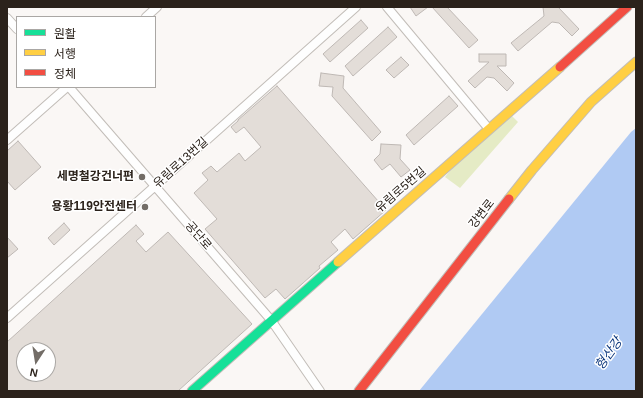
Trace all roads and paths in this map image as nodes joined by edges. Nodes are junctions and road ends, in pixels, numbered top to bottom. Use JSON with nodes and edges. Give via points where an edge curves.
{"nodes":[{"id":1,"x":157,"y":7,"type":"edge"},
{"id":2,"x":356,"y":7,"type":"edge"},
{"id":3,"x":387,"y":7,"type":"edge"},
{"id":4,"x":627,"y":7,"type":"edge"},
{"id":5,"x":147,"y":16,"type":"edge"},
{"id":6,"x":7,"y":18,"type":"edge"},
{"id":7,"x":16,"y":28,"type":"edge"},
{"id":8,"x":636,"y":62,"type":"edge"},
{"id":9,"x":67,"y":88,"type":"edge"},
{"id":10,"x":69,"y":88,"type":"edge"},
{"id":11,"x":489,"y":129,"type":"junction"},
{"id":12,"x":7,"y":140,"type":"edge"},
{"id":13,"x":155,"y":186,"type":"junction"},
{"id":14,"x":7,"y":318,"type":"edge"},
{"id":15,"x":271,"y":320,"type":"junction"},
{"id":16,"x":192,"y":391,"type":"edge"},
{"id":17,"x":320,"y":391,"type":"edge"},
{"id":18,"x":359,"y":391,"type":"edge"}],
"edges":[{"from":1,"to":5,"type":"street"},
{"from":2,"to":13,"type":"street","name":"유림로13번길"},
{"from":3,"to":11,"type":"street"},
{"from":4,"to":11,"type":"street","name":"유림로5번길"},
{"from":6,"to":7,"type":"street"},
{"from":8,"to":18,"type":"street","name":"강변로","via":[[591,102],[532,170]]},
{"from":9,"to":12,"type":"street"},
{"from":10,"to":13,"type":"street","name":"공단로"},
{"from":11,"to":15,"type":"street","name":"유림로5번길"},
{"from":13,"to":14,"type":"street","name":"유림로13번길"},
{"from":13,"to":15,"type":"street","name":"공단로"},
{"from":15,"to":16,"type":"street","name":"유림로5번길"},
{"from":15,"to":17,"type":"street","name":"공단로"}]}
